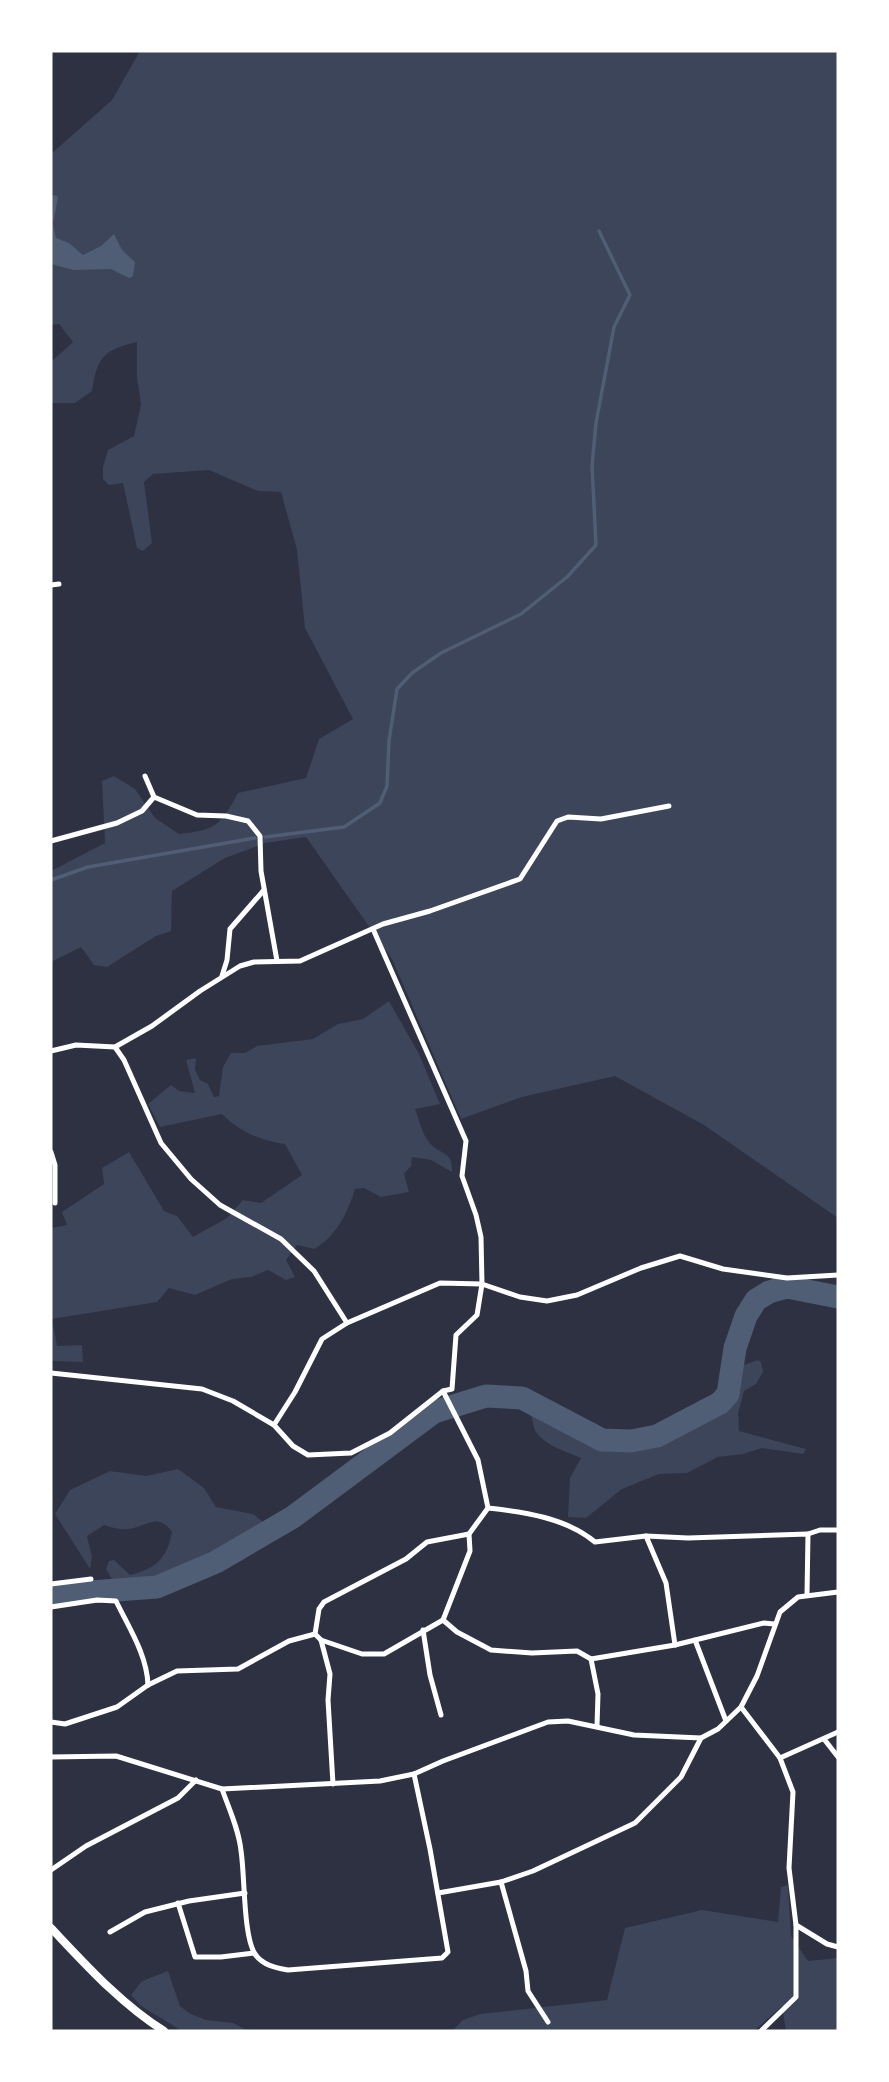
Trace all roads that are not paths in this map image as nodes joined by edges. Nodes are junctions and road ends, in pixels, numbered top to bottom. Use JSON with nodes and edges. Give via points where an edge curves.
{"nodes":[{"id":1,"x":59,"y":584,"type":"dead end"},
{"id":2,"x":51,"y":585,"type":"edge"},
{"id":3,"x":145,"y":776,"type":"dead end"},
{"id":4,"x":154,"y":797,"type":"junction"},
{"id":5,"x":669,"y":806,"type":"dead end"},
{"id":6,"x":51,"y":841,"type":"edge"},
{"id":7,"x":264,"y":890,"type":"junction"},
{"id":8,"x":373,"y":929,"type":"junction"},
{"id":9,"x":277,"y":961,"type":"junction"},
{"id":10,"x":222,"y":976,"type":"junction"},
{"id":11,"x":115,"y":1047,"type":"junction"},
{"id":12,"x":51,"y":1051,"type":"edge"},
{"id":13,"x":51,"y":1152,"type":"edge"},
{"id":14,"x":55,"y":1203,"type":"dead end"},
{"id":15,"x":838,"y":1275,"type":"edge"},
{"id":16,"x":482,"y":1284,"type":"junction"},
{"id":17,"x":347,"y":1323,"type":"junction"},
{"id":18,"x":51,"y":1373,"type":"edge"},
{"id":19,"x":443,"y":1391,"type":"junction"},
{"id":20,"x":274,"y":1425,"type":"junction"},
{"id":21,"x":488,"y":1508,"type":"junction"},
{"id":22,"x":838,"y":1530,"type":"edge"},
{"id":23,"x":469,"y":1534,"type":"junction"},
{"id":24,"x":808,"y":1534,"type":"junction"},
{"id":25,"x":646,"y":1536,"type":"junction"},
{"id":26,"x":91,"y":1579,"type":"dead end"},
{"id":27,"x":51,"y":1584,"type":"edge"},
{"id":28,"x":837,"y":1593,"type":"edge"},
{"id":29,"x":807,"y":1595,"type":"junction"},
{"id":30,"x":51,"y":1607,"type":"edge"},
{"id":31,"x":443,"y":1620,"type":"junction"},
{"id":32,"x":774,"y":1624,"type":"junction"},
{"id":33,"x":423,"y":1630,"type":"junction"},
{"id":34,"x":314,"y":1634,"type":"junction"},
{"id":35,"x":321,"y":1640,"type":"junction"},
{"id":36,"x":695,"y":1640,"type":"junction"},
{"id":37,"x":675,"y":1645,"type":"junction"},
{"id":38,"x":592,"y":1659,"type":"junction"},
{"id":39,"x":148,"y":1685,"type":"junction"},
{"id":40,"x":741,"y":1707,"type":"junction"},
{"id":41,"x":441,"y":1715,"type":"dead end"},
{"id":42,"x":726,"y":1721,"type":"junction"},
{"id":43,"x":51,"y":1722,"type":"edge"},
{"id":44,"x":597,"y":1726,"type":"junction"},
{"id":45,"x":838,"y":1732,"type":"edge"},
{"id":46,"x":701,"y":1738,"type":"junction"},
{"id":47,"x":824,"y":1739,"type":"junction"},
{"id":48,"x":838,"y":1756,"type":"edge"},
{"id":49,"x":51,"y":1757,"type":"edge"},
{"id":50,"x":780,"y":1758,"type":"junction"},
{"id":51,"x":414,"y":1774,"type":"junction"},
{"id":52,"x":196,"y":1780,"type":"junction"},
{"id":53,"x":333,"y":1784,"type":"junction"},
{"id":54,"x":222,"y":1789,"type":"junction"},
{"id":55,"x":51,"y":1870,"type":"edge"},
{"id":56,"x":501,"y":1882,"type":"junction"},
{"id":57,"x":245,"y":1893,"type":"junction"},
{"id":58,"x":438,"y":1893,"type":"junction"},
{"id":59,"x":178,"y":1903,"type":"junction"},
{"id":60,"x":796,"y":1925,"type":"junction"},
{"id":61,"x":51,"y":1928,"type":"edge"},
{"id":62,"x":110,"y":1932,"type":"dead end"},
{"id":63,"x":838,"y":1947,"type":"edge"},
{"id":64,"x":254,"y":1953,"type":"junction"},
{"id":65,"x":548,"y":2022,"type":"dead end"},
{"id":66,"x":164,"y":2031,"type":"edge"},
{"id":67,"x":761,"y":2031,"type":"edge"}],
"edges":[{"from":1,"to":2,"type":"street"},
{"from":3,"to":4,"type":"street"},
{"from":4,"to":6,"type":"street","via":[[142,811],[117,823]]},
{"from":4,"to":7,"type":"street","via":[[197,815],[248,821],[260,836]]},
{"from":5,"to":8,"type":"street","via":[[601,819],[568,817],[558,821],[520,879]]},
{"from":7,"to":9,"type":"street"},
{"from":7,"to":10,"type":"street","via":[[230,929]]},
{"from":8,"to":9,"type":"street","via":[[300,961]]},
{"from":8,"to":16,"type":"street","via":[[466,1141],[462,1175],[481,1237]]},
{"from":9,"to":10,"type":"street","via":[[254,961]]},
{"from":10,"to":11,"type":"street"},
{"from":11,"to":12,"type":"street","via":[[76,1045]]},
{"from":11,"to":17,"type":"street","via":[[162,1143],[191,1179],[220,1205],[281,1239],[314,1270]]},
{"from":13,"to":14,"type":"street"},
{"from":15,"to":16,"type":"street","via":[[787,1278],[723,1269],[680,1256],[577,1295],[547,1301]]},
{"from":16,"to":17,"type":"street","via":[[440,1283]]},
{"from":16,"to":19,"type":"street","via":[[477,1315],[456,1335],[452,1389]]},
{"from":17,"to":20,"type":"street","via":[[322,1339]]},
{"from":18,"to":20,"type":"street","via":[[202,1389]]},
{"from":19,"to":20,"type":"street","via":[[390,1433],[351,1453],[308,1455]]},
{"from":19,"to":21,"type":"street","via":[[478,1460]]},
{"from":21,"to":23,"type":"street"},
{"from":21,"to":25,"type":"street","via":[[546,1519],[576,1529],[595,1542]]},
{"from":22,"to":24,"type":"street"},
{"from":23,"to":31,"type":"street","via":[[470,1550]]},
{"from":23,"to":34,"type":"street","via":[[427,1542],[406,1559],[324,1602]]},
{"from":24,"to":25,"type":"street"},
{"from":24,"to":29,"type":"street"},
{"from":25,"to":37,"type":"street","via":[[666,1583]]},
{"from":26,"to":27,"type":"street"},
{"from":28,"to":29,"type":"street"},
{"from":29,"to":32,"type":"street","via":[[788,1604]]},
{"from":30,"to":39,"type":"street","via":[[116,1601],[142,1655]]},
{"from":31,"to":33,"type":"street"},
{"from":31,"to":38,"type":"street","via":[[491,1650],[577,1651]]},
{"from":32,"to":36,"type":"street"},
{"from":32,"to":40,"type":"street"},
{"from":33,"to":35,"type":"street","via":[[384,1654],[362,1654]]},
{"from":33,"to":41,"type":"street"},
{"from":34,"to":35,"type":"street"},
{"from":34,"to":39,"type":"street","via":[[289,1641],[238,1669],[177,1671]]},
{"from":35,"to":53,"type":"street","via":[[330,1674]]},
{"from":36,"to":37,"type":"street"},
{"from":36,"to":42,"type":"street"},
{"from":37,"to":38,"type":"street"},
{"from":38,"to":44,"type":"street"},
{"from":39,"to":43,"type":"street","via":[[117,1707],[65,1724]]},
{"from":40,"to":42,"type":"street"},
{"from":40,"to":50,"type":"street"},
{"from":42,"to":46,"type":"street"},
{"from":44,"to":46,"type":"street","via":[[634,1735]]},
{"from":44,"to":51,"type":"street","via":[[548,1722]]},
{"from":45,"to":47,"type":"street"},
{"from":46,"to":56,"type":"street","via":[[681,1777],[635,1823],[558,1861]]},
{"from":47,"to":48,"type":"street"},
{"from":47,"to":50,"type":"street"},
{"from":49,"to":52,"type":"street","via":[[116,1756]]},
{"from":50,"to":60,"type":"street","via":[[793,1792],[789,1868]]},
{"from":51,"to":53,"type":"street"},
{"from":51,"to":58,"type":"street"},
{"from":52,"to":54,"type":"street"},
{"from":52,"to":55,"type":"street","via":[[178,1798],[86,1846]]},
{"from":53,"to":54,"type":"street"},
{"from":54,"to":57,"type":"street","via":[[241,1848]]},
{"from":56,"to":58,"type":"street"},
{"from":56,"to":65,"type":"street","via":[[528,1991]]},
{"from":57,"to":59,"type":"street"},
{"from":57,"to":64,"type":"street"},
{"from":58,"to":64,"type":"street","via":[[448,1952],[442,1958],[288,1970],[263,1962]]},
{"from":59,"to":62,"type":"street","via":[[145,1912]]},
{"from":59,"to":64,"type":"street","via":[[195,1957]]},
{"from":60,"to":63,"type":"street"},
{"from":60,"to":67,"type":"street","via":[[796,1997]]},
{"from":61,"to":66,"type":"main road","via":[[109,1988]]}]}
